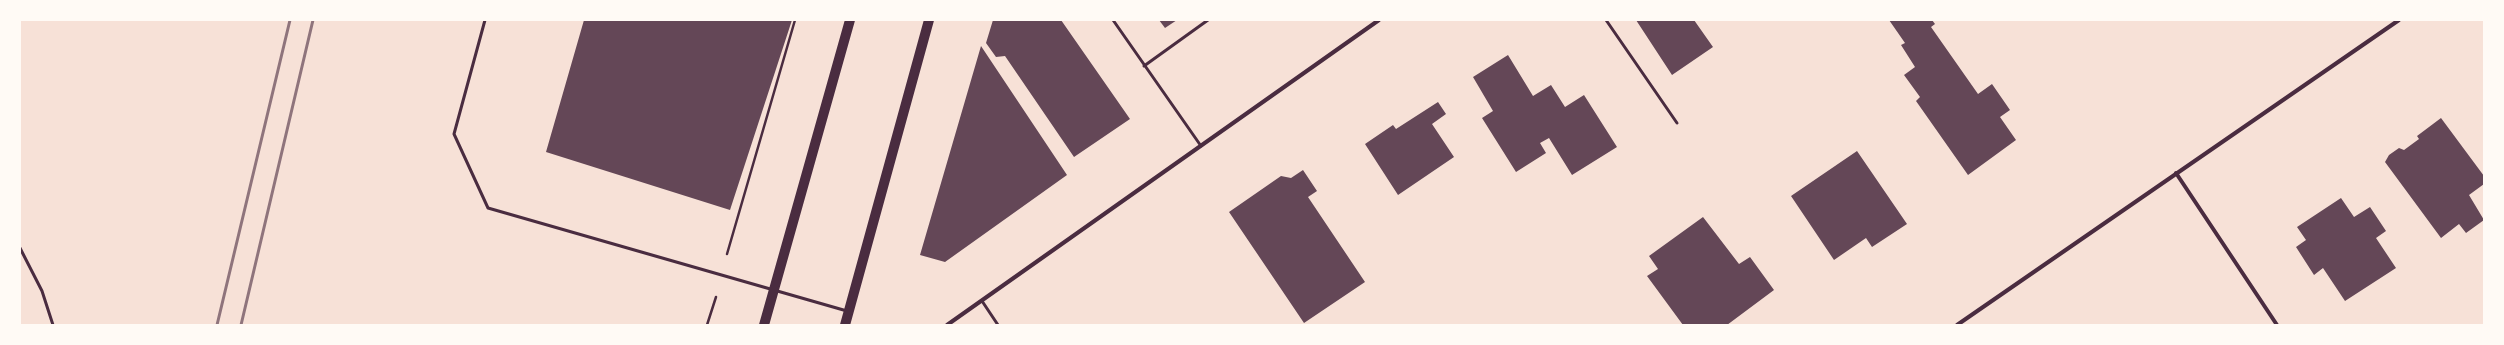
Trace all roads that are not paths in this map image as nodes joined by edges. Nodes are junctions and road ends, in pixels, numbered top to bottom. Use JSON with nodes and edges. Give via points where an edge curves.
{"nodes":[{"id":1,"x":485,"y":20,"type":"edge"},
{"id":2,"x":850,"y":20,"type":"edge"},
{"id":3,"x":929,"y":20,"type":"edge"},
{"id":4,"x":1112,"y":20,"type":"edge"},
{"id":5,"x":1208,"y":20,"type":"edge"},
{"id":6,"x":1378,"y":20,"type":"edge"},
{"id":7,"x":1606,"y":20,"type":"edge"},
{"id":8,"x":2399,"y":20,"type":"edge"},
{"id":9,"x":1144,"y":66,"type":"junction"},
{"id":10,"x":1677,"y":122,"type":"dead end"},
{"id":11,"x":1200,"y":146,"type":"junction"},
{"id":12,"x":2176,"y":173,"type":"junction"},
{"id":13,"x":20,"y":248,"type":"edge"},
{"id":14,"x":774,"y":289,"type":"junction"},
{"id":15,"x":982,"y":300,"type":"junction"},
{"id":16,"x":848,"y":312,"type":"junction"},
{"id":17,"x":53,"y":325,"type":"edge"},
{"id":18,"x":764,"y":325,"type":"edge"},
{"id":19,"x":845,"y":325,"type":"edge"},
{"id":20,"x":947,"y":325,"type":"edge"},
{"id":21,"x":998,"y":325,"type":"edge"},
{"id":22,"x":1958,"y":325,"type":"edge"},
{"id":23,"x":2278,"y":325,"type":"edge"}],
"edges":[{"from":1,"to":14,"type":"lane","via":[[454,134],[488,208]]},
{"from":2,"to":14,"type":"main road"},
{"from":3,"to":16,"type":"main road"},
{"from":4,"to":9,"type":"lane"},
{"from":5,"to":9,"type":"lane"},
{"from":6,"to":11,"type":"street"},
{"from":7,"to":10,"type":"lane"},
{"from":8,"to":12,"type":"street"},
{"from":9,"to":11,"type":"lane"},
{"from":11,"to":15,"type":"street"},
{"from":12,"to":22,"type":"street"},
{"from":12,"to":23,"type":"street"},
{"from":13,"to":17,"type":"lane","via":[[42,291]]},
{"from":14,"to":16,"type":"lane"},
{"from":14,"to":18,"type":"main road"},
{"from":15,"to":20,"type":"street"},
{"from":15,"to":21,"type":"lane"},
{"from":16,"to":19,"type":"main road"}]}
